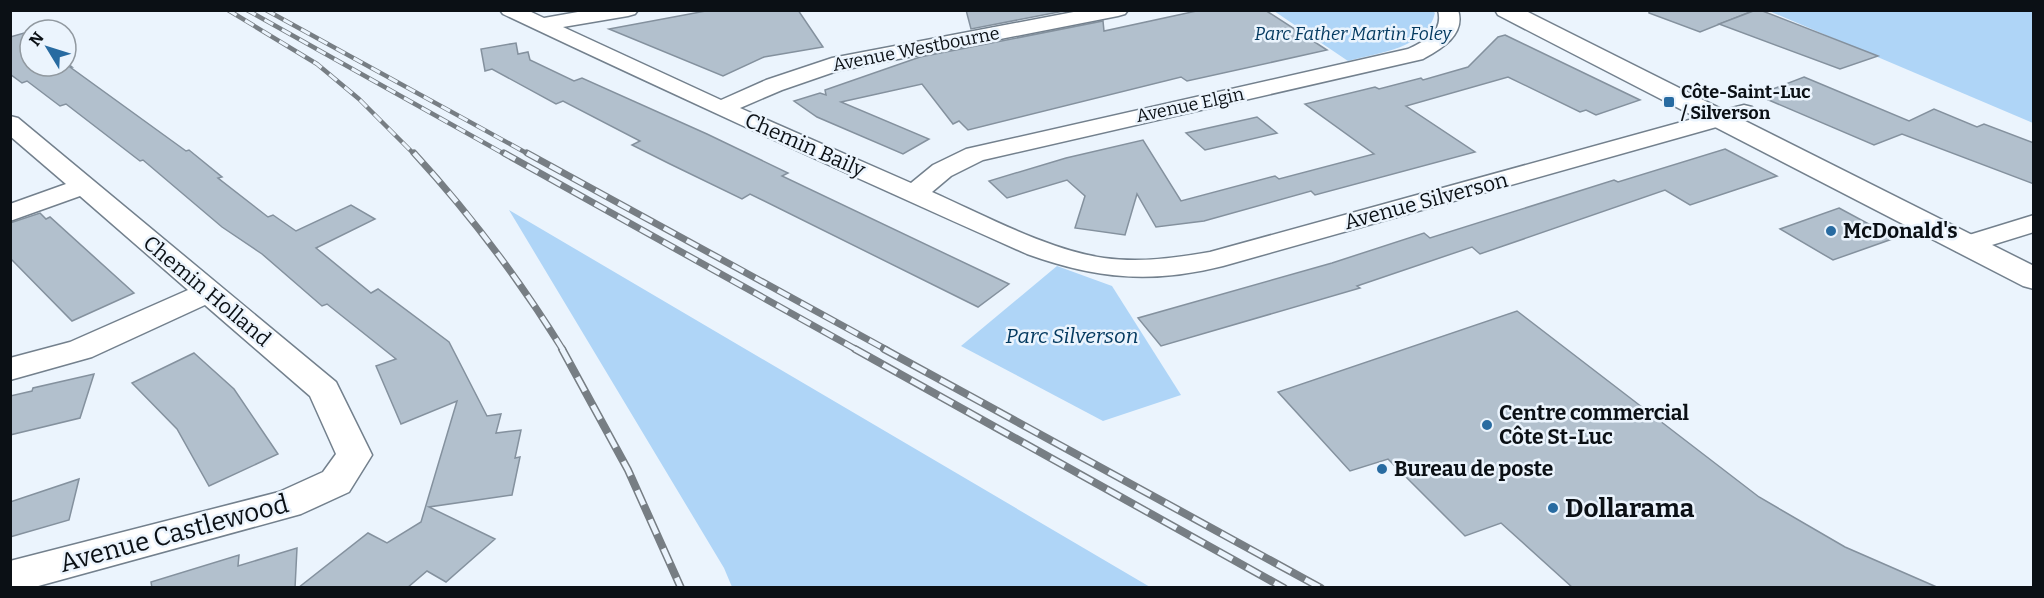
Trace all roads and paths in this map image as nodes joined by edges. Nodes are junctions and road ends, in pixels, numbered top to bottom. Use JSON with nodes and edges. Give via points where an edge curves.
{"nodes":[{"id":1,"x":510,"y":10,"type":"edge"},
{"id":2,"x":628,"y":10,"type":"edge"},
{"id":3,"x":1118,"y":10,"type":"edge"},
{"id":4,"x":1448,"y":10,"type":"edge"},
{"id":5,"x":1506,"y":10,"type":"edge"},
{"id":6,"x":1537,"y":10,"type":"edge"},
{"id":7,"x":539,"y":25,"type":"junction"},
{"id":8,"x":721,"y":108,"type":"junction"},
{"id":9,"x":1731,"y":116,"type":"junction"},
{"id":10,"x":10,"y":123,"type":"edge"},
{"id":11,"x":84,"y":186,"type":"junction"},
{"id":12,"x":915,"y":194,"type":"junction"},
{"id":13,"x":10,"y":213,"type":"edge"},
{"id":14,"x":2034,"y":222,"type":"edge"},
{"id":15,"x":1980,"y":240,"type":"junction"},
{"id":16,"x":2034,"y":255,"type":"edge"},
{"id":17,"x":1104,"y":268,"type":"joint"},
{"id":18,"x":2034,"y":279,"type":"edge"},
{"id":19,"x":208,"y":292,"type":"junction"},
{"id":20,"x":10,"y":369,"type":"edge"},
{"id":21,"x":336,"y":482,"type":"joint"},
{"id":22,"x":10,"y":577,"type":"edge"}],
"edges":[{"from":1,"to":7,"type":"street","name":"Chemin Baily"},
{"from":2,"to":7,"type":"street"},
{"from":3,"to":8,"type":"street","name":"Avenue Westbourne","via":[[832,65]]},
{"from":4,"to":12,"type":"street","name":"Avenue Elgin","via":[[1452,20],[1449,29],[1430,47],[1415,54],[975,154],[949,165]]},
{"from":5,"to":9,"type":"main road"},
{"from":6,"to":9,"type":"main road"},
{"from":7,"to":8,"type":"street","name":"Chemin Baily"},
{"from":8,"to":12,"type":"street","name":"Chemin Baily"},
{"from":9,"to":15,"type":"main road"},
{"from":9,"to":17,"type":"street","name":"Avenue Silverson","via":[[1213,260],[1147,270]]},
{"from":10,"to":11,"type":"street","name":"Chemin Holland"},
{"from":11,"to":13,"type":"street"},
{"from":11,"to":19,"type":"street","name":"Chemin Holland"},
{"from":12,"to":17,"type":"street","name":"Chemin Baily","via":[[1071,261]]},
{"from":14,"to":15,"type":"street"},
{"from":15,"to":16,"type":"main road"},
{"from":15,"to":18,"type":"main road"},
{"from":19,"to":20,"type":"street","via":[[81,350]]},
{"from":19,"to":21,"type":"street","name":"Chemin Holland","via":[[324,390],[354,456]]},
{"from":21,"to":22,"type":"street","name":"Avenue Castlewood","via":[[288,504]]}]}
